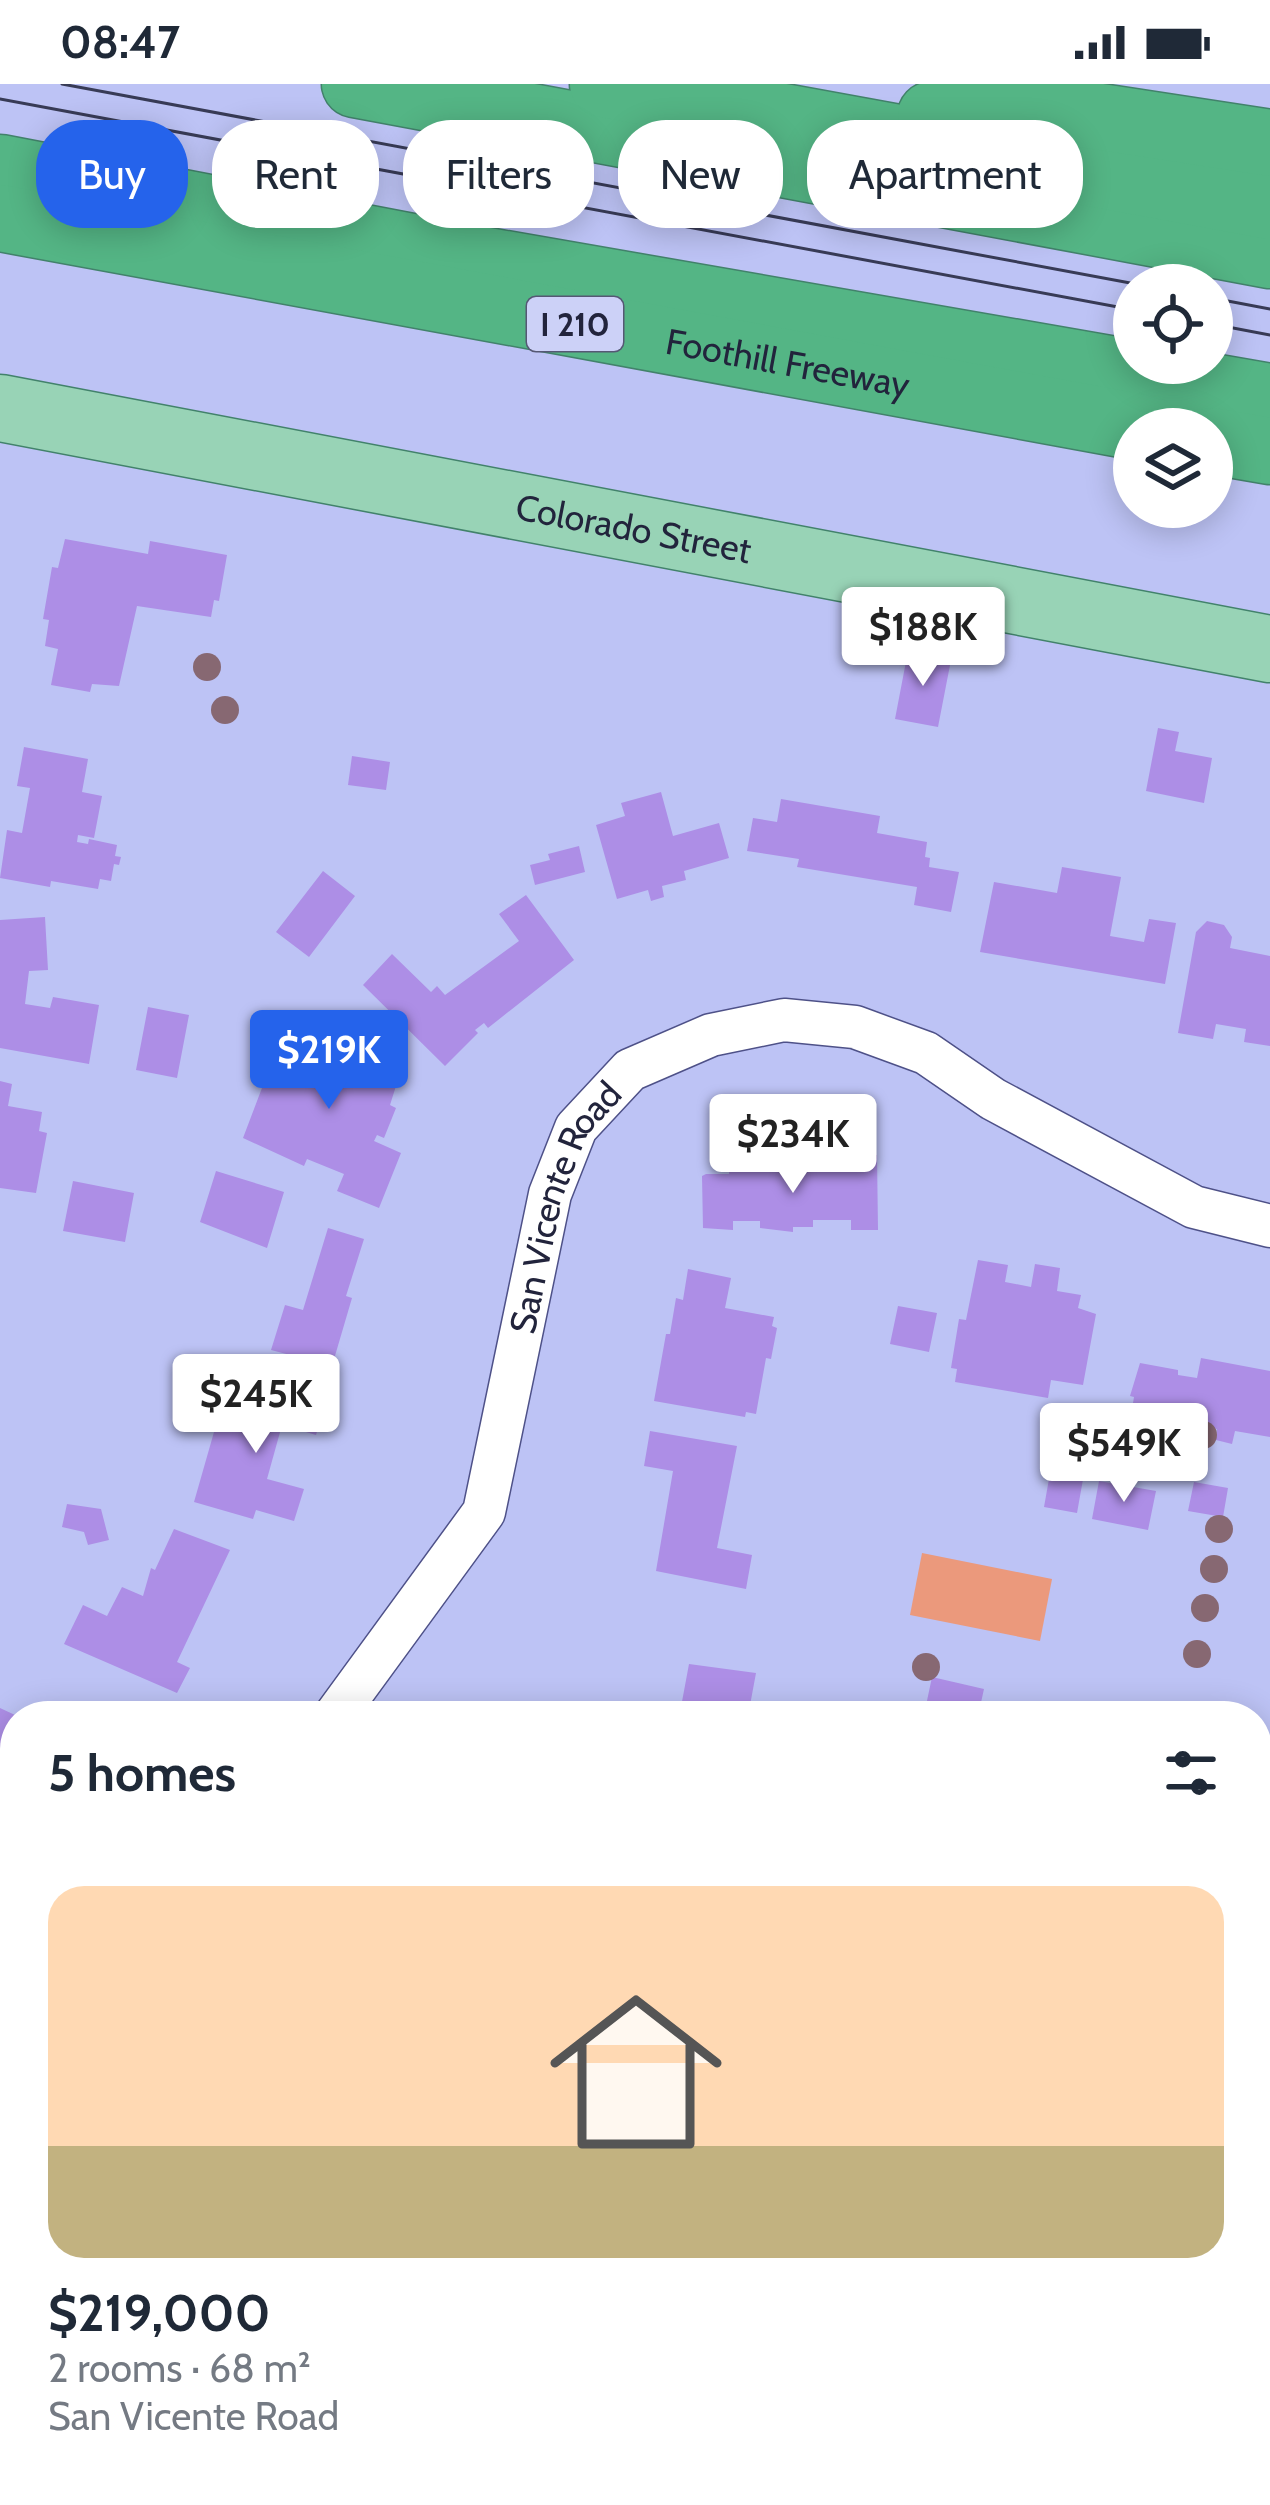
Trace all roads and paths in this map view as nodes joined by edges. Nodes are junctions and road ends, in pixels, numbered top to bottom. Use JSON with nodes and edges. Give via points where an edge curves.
{"nodes":[{"id":1,"x":356,"y":84,"type":"edge"},
{"id":2,"x":604,"y":84,"type":"edge"},
{"id":3,"x":795,"y":118,"type":"junction"},
{"id":4,"x":1270,"y":143,"type":"edge"},
{"id":5,"x":0,"y":168,"type":"edge"},
{"id":6,"x":1270,"y":206,"type":"edge"},
{"id":7,"x":0,"y":218,"type":"edge"},
{"id":8,"x":1270,"y":255,"type":"edge"},
{"id":9,"x":1270,"y":397,"type":"edge"},
{"id":10,"x":0,"y":408,"type":"edge"},
{"id":11,"x":1113,"y":422,"type":"edge"},
{"id":12,"x":1233,"y":445,"type":"edge"},
{"id":13,"x":1270,"y":451,"type":"edge"},
{"id":14,"x":1270,"y":649,"type":"edge"},
{"id":15,"x":1270,"y":1226,"type":"edge"},
{"id":16,"x":346,"y":1701,"type":"edge"}],
"edges":[{"from":1,"to":8,"type":"highway"},
{"from":2,"to":3,"type":"highway"},
{"from":3,"to":4,"type":"highway","via":[[1068,112]]},
{"from":3,"to":6,"type":"highway"},
{"from":5,"to":9,"type":"highway"},
{"from":7,"to":11,"type":"highway","name":"Foothill Freeway","number":"I 210"},
{"from":10,"to":14,"type":"main road","name":"Colorado Street"},
{"from":12,"to":13,"type":"highway"},
{"from":15,"to":16,"type":"street","name":"San Vicente Road","via":[[1194,1207],[993,1099],[926,1053],[855,1028],[784,1020],[711,1035],[630,1070],[576,1128],[550,1194],[484,1512]]}]}
